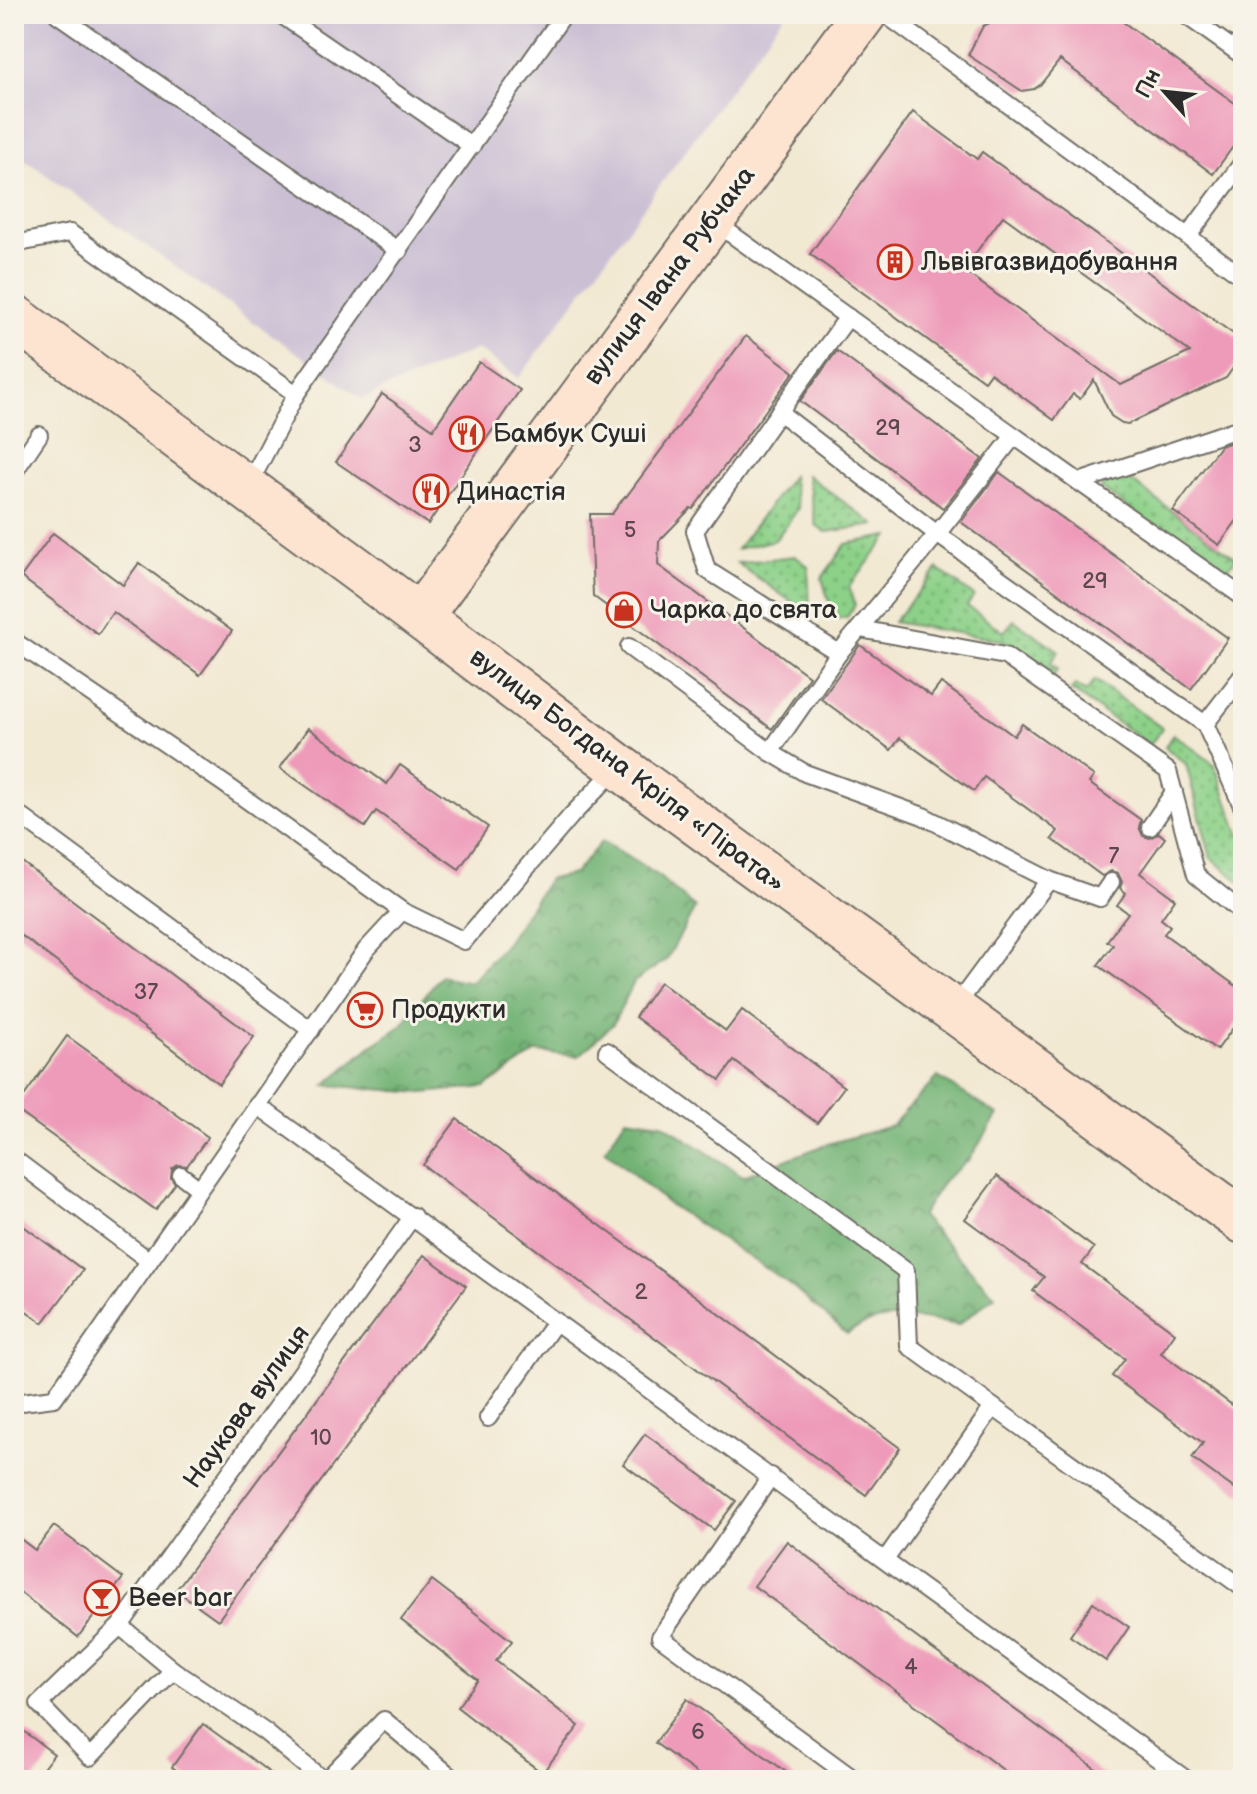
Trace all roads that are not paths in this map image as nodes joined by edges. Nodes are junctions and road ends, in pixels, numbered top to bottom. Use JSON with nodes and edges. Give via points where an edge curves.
{"nodes":[{"id":1,"x":57,"y":14,"type":"edge"},
{"id":2,"x":280,"y":14,"type":"edge"},
{"id":3,"x":864,"y":14,"type":"edge"},
{"id":4,"x":885,"y":14,"type":"edge"},
{"id":5,"x":1184,"y":14,"type":"edge"},
{"id":6,"x":560,"y":15,"type":"edge"},
{"id":7,"x":1243,"y":56,"type":"edge"},
{"id":8,"x":472,"y":146,"type":"junction"},
{"id":9,"x":1243,"y":162,"type":"edge"},
{"id":10,"x":711,"y":220,"type":"junction"},
{"id":11,"x":1188,"y":236,"type":"junction"},
{"id":12,"x":14,"y":244,"type":"edge"},
{"id":13,"x":399,"y":251,"type":"junction"},
{"id":14,"x":1243,"y":277,"type":"edge"},
{"id":15,"x":14,"y":317,"type":"edge"},
{"id":16,"x":848,"y":317,"type":"junction"},
{"id":17,"x":296,"y":394,"type":"junction"},
{"id":18,"x":779,"y":412,"type":"junction"},
{"id":19,"x":1243,"y":427,"type":"edge"},
{"id":20,"x":39,"y":435,"type":"dead end"},
{"id":21,"x":1014,"y":436,"type":"junction"},
{"id":22,"x":14,"y":472,"type":"edge"},
{"id":23,"x":1079,"y":482,"type":"junction"},
{"id":24,"x":247,"y":489,"type":"junction"},
{"id":25,"x":937,"y":534,"type":"junction"},
{"id":26,"x":1243,"y":597,"type":"edge"},
{"id":27,"x":420,"y":616,"type":"junction"},
{"id":28,"x":860,"y":629,"type":"junction"},
{"id":29,"x":14,"y":641,"type":"edge"},
{"id":30,"x":629,"y":647,"type":"dead end"},
{"id":31,"x":839,"y":653,"type":"junction"},
{"id":32,"x":1243,"y":675,"type":"edge"},
{"id":33,"x":1205,"y":724,"type":"junction"},
{"id":34,"x":770,"y":752,"type":"junction"},
{"id":35,"x":618,"y":766,"type":"junction"},
{"id":36,"x":1174,"y":792,"type":"junction"},
{"id":37,"x":1243,"y":808,"type":"edge"},
{"id":38,"x":14,"y":811,"type":"edge"},
{"id":39,"x":1150,"y":827,"type":"dead end"},
{"id":40,"x":1049,"y":880,"type":"junction"},
{"id":41,"x":1111,"y":882,"type":"dead end"},
{"id":42,"x":402,"y":911,"type":"junction"},
{"id":43,"x":1243,"y":913,"type":"edge"},
{"id":44,"x":952,"y":1011,"type":"junction"},
{"id":45,"x":311,"y":1030,"type":"junction"},
{"id":46,"x":607,"y":1051,"type":"dead end"},
{"id":47,"x":257,"y":1105,"type":"junction"},
{"id":48,"x":14,"y":1159,"type":"edge"},
{"id":49,"x":181,"y":1175,"type":"dead end"},
{"id":50,"x":198,"y":1188,"type":"junction"},
{"id":51,"x":413,"y":1216,"type":"junction"},
{"id":52,"x":1243,"y":1221,"type":"edge"},
{"id":53,"x":148,"y":1260,"type":"junction"},
{"id":54,"x":556,"y":1321,"type":"junction"},
{"id":55,"x":14,"y":1403,"type":"edge"},
{"id":56,"x":993,"y":1407,"type":"junction"},
{"id":57,"x":488,"y":1418,"type":"dead end"},
{"id":58,"x":771,"y":1476,"type":"junction"},
{"id":59,"x":885,"y":1560,"type":"junction"},
{"id":60,"x":1243,"y":1588,"type":"edge"},
{"id":61,"x":120,"y":1626,"type":"junction"},
{"id":62,"x":173,"y":1670,"type":"junction"},
{"id":63,"x":324,"y":1780,"type":"edge"},
{"id":64,"x":455,"y":1780,"type":"edge"},
{"id":65,"x":855,"y":1780,"type":"edge"},
{"id":66,"x":1187,"y":1780,"type":"edge"}],
"edges":[{"from":1,"to":13,"type":"lane"},
{"from":2,"to":8,"type":"lane"},
{"from":3,"to":10,"type":"street","name":"вулиця Івана Рубчака"},
{"from":4,"to":11,"type":"lane"},
{"from":5,"to":7,"type":"lane"},
{"from":6,"to":8,"type":"lane"},
{"from":8,"to":13,"type":"lane"},
{"from":9,"to":11,"type":"lane"},
{"from":10,"to":16,"type":"lane"},
{"from":10,"to":27,"type":"street","name":"вулиця Івана Рубчака"},
{"from":11,"to":14,"type":"lane"},
{"from":12,"to":17,"type":"lane","via":[[70,233]]},
{"from":13,"to":17,"type":"lane"},
{"from":15,"to":24,"type":"street","name":"вулиця Богдана Кріля «Пірата»"},
{"from":16,"to":18,"type":"lane"},
{"from":16,"to":21,"type":"lane"},
{"from":17,"to":24,"type":"lane"},
{"from":18,"to":25,"type":"lane"},
{"from":18,"to":31,"type":"lane","via":[[695,531],[707,570]]},
{"from":19,"to":23,"type":"lane"},
{"from":20,"to":22,"type":"lane"},
{"from":21,"to":23,"type":"lane"},
{"from":21,"to":25,"type":"lane"},
{"from":23,"to":26,"type":"lane"},
{"from":24,"to":27,"type":"street","name":"вулиця Богдана Кріля «Пірата»"},
{"from":25,"to":28,"type":"lane"},
{"from":25,"to":33,"type":"lane"},
{"from":27,"to":35,"type":"street","name":"вулиця Богдана Кріля «Пірата»"},
{"from":28,"to":31,"type":"lane"},
{"from":28,"to":36,"type":"lane","via":[[1005,656],[1168,771]]},
{"from":29,"to":42,"type":"lane"},
{"from":30,"to":34,"type":"lane"},
{"from":31,"to":34,"type":"lane"},
{"from":32,"to":33,"type":"lane"},
{"from":33,"to":37,"type":"lane"},
{"from":34,"to":40,"type":"lane","via":[[805,773],[923,816]]},
{"from":35,"to":42,"type":"lane","via":[[464,941]]},
{"from":35,"to":44,"type":"street","name":"вулиця Богдана Кріля «Пірата»"},
{"from":36,"to":39,"type":"lane"},
{"from":36,"to":43,"type":"lane","via":[[1196,875]]},
{"from":38,"to":45,"type":"lane"},
{"from":40,"to":41,"type":"lane","via":[[1100,898]]},
{"from":40,"to":44,"type":"lane"},
{"from":42,"to":45,"type":"lane","via":[[366,950]]},
{"from":44,"to":52,"type":"street","name":"вулиця Богдана Кріля «Пірата»"},
{"from":45,"to":47,"type":"lane"},
{"from":46,"to":56,"type":"lane","via":[[906,1271],[909,1346]]},
{"from":47,"to":50,"type":"lane"},
{"from":47,"to":51,"type":"lane"},
{"from":48,"to":53,"type":"lane"},
{"from":49,"to":50,"type":"lane"},
{"from":50,"to":53,"type":"lane"},
{"from":51,"to":54,"type":"lane"},
{"from":51,"to":61,"type":"lane","name":"Наукова вулиця"},
{"from":53,"to":55,"type":"lane","via":[[54,1398]]},
{"from":54,"to":57,"type":"lane"},
{"from":54,"to":58,"type":"lane"},
{"from":56,"to":59,"type":"lane"},
{"from":56,"to":60,"type":"lane"},
{"from":58,"to":59,"type":"lane"},
{"from":58,"to":65,"type":"lane","via":[[660,1637]]},
{"from":59,"to":66,"type":"lane"},
{"from":61,"to":62,"type":"lane"},
{"from":61,"to":62,"type":"lane","name":"Наукова вулиця","via":[[39,1704],[90,1757]]},
{"from":62,"to":63,"type":"lane","via":[[265,1732]]},
{"from":63,"to":64,"type":"lane","via":[[384,1720]]}]}
